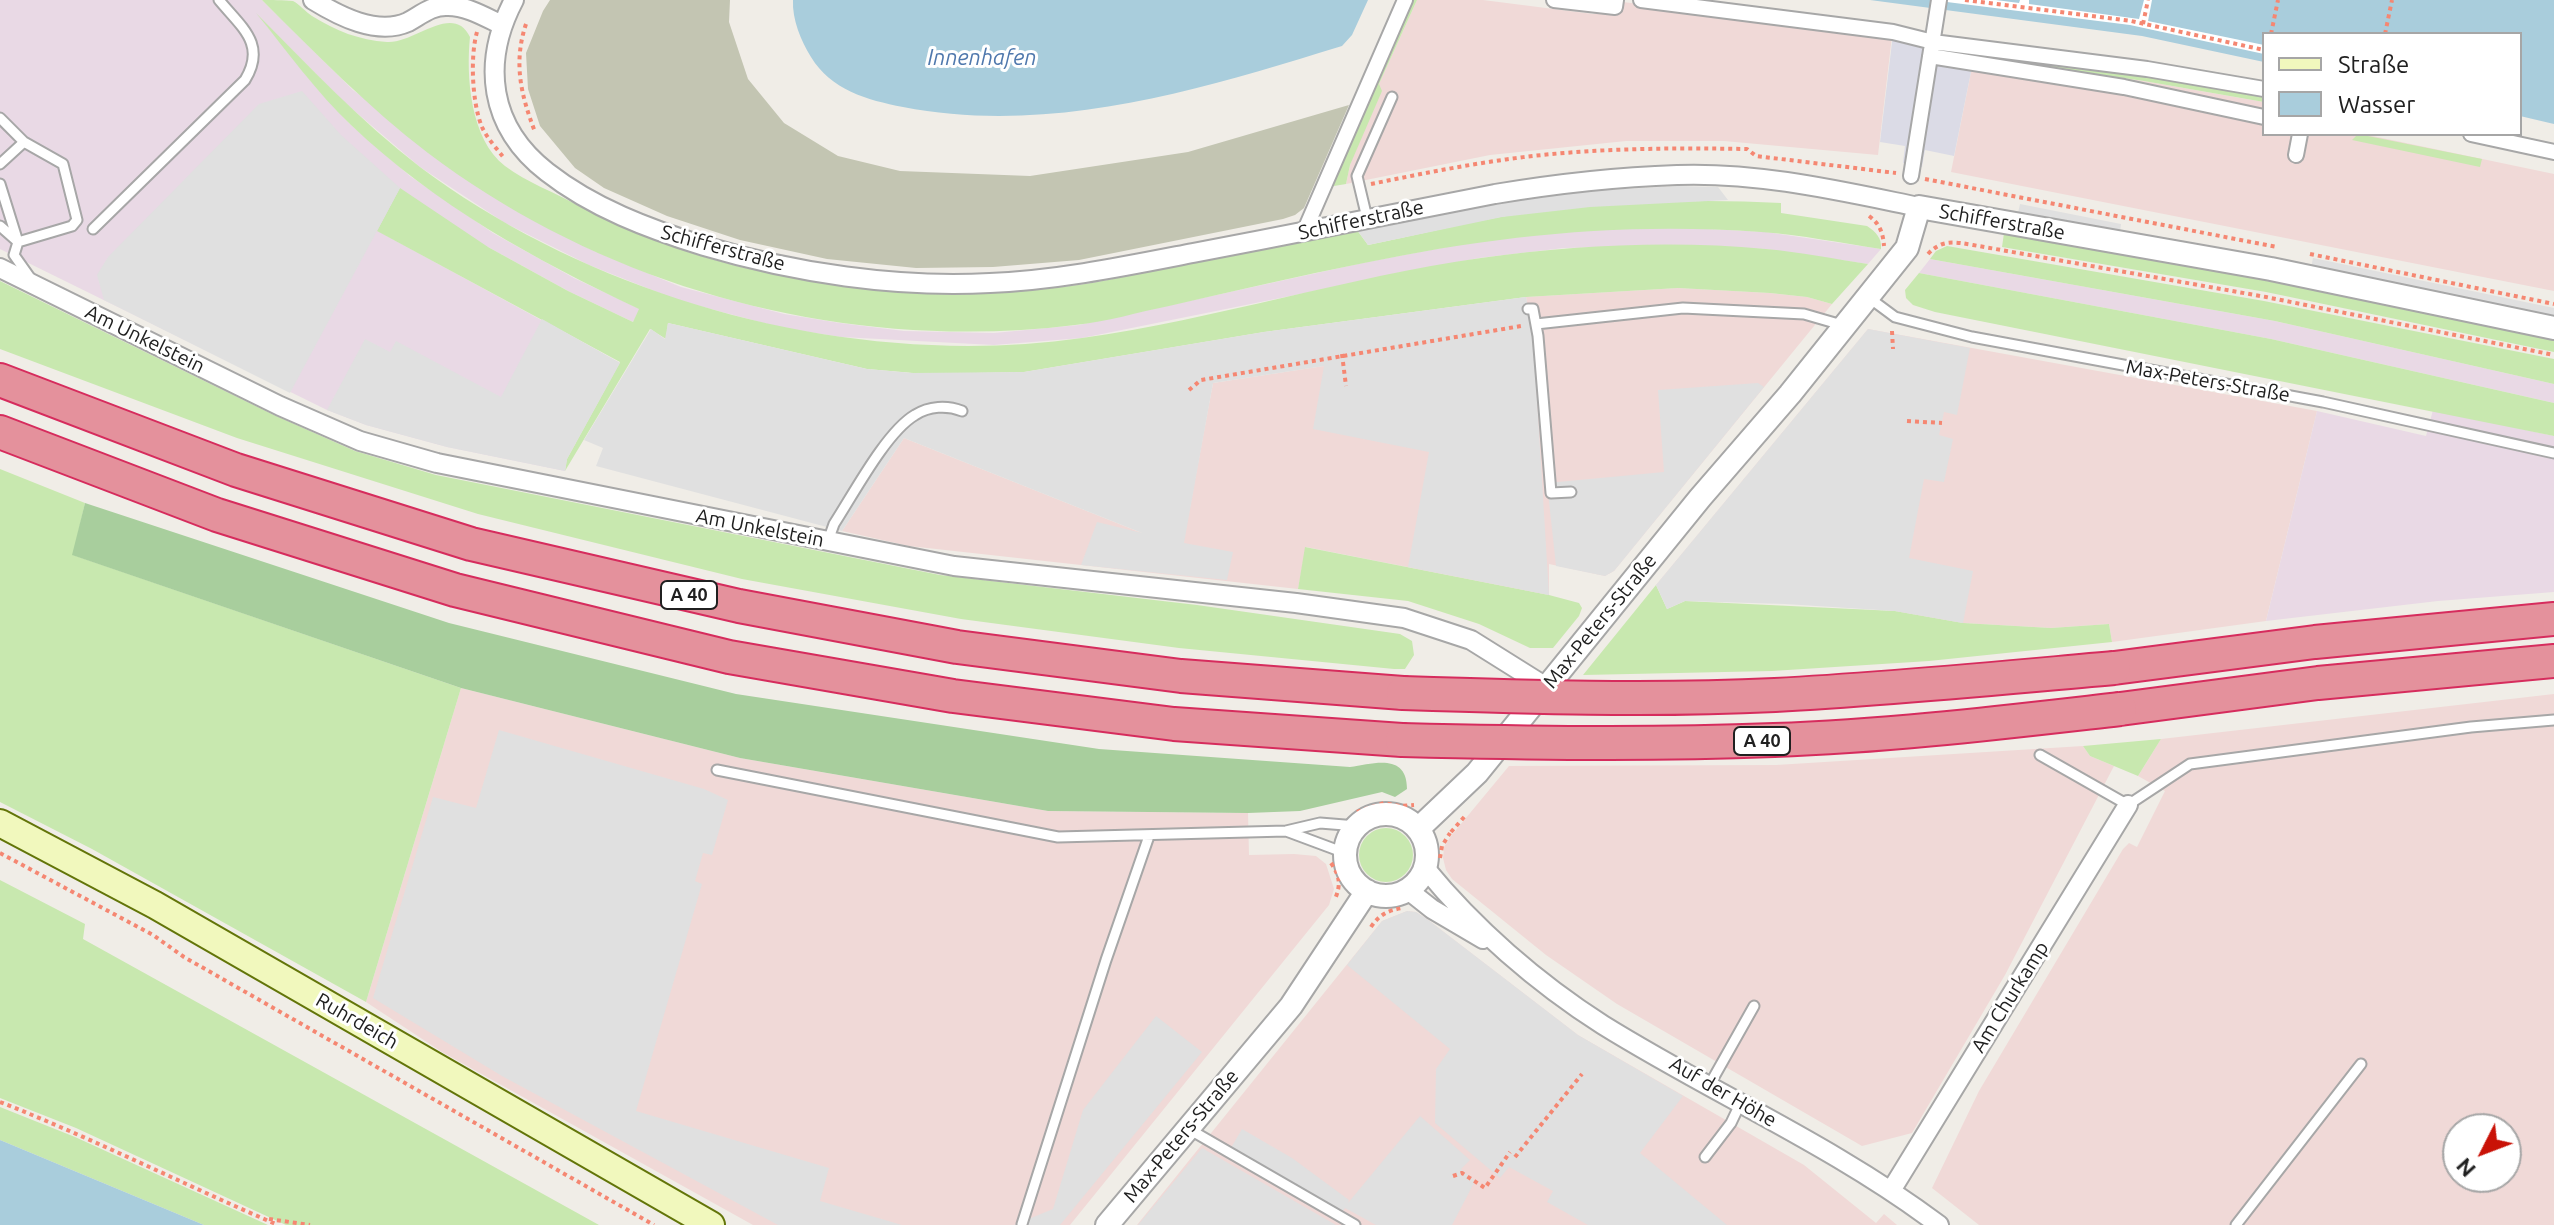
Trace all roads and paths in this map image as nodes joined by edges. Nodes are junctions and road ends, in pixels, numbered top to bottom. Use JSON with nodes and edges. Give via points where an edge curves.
{"nodes":[{"id":1,"x":219,"y":0,"type":"edge"},
{"id":2,"x":313,"y":0,"type":"edge"},
{"id":3,"x":514,"y":0,"type":"edge"},
{"id":4,"x":1405,"y":0,"type":"edge"},
{"id":5,"x":1554,"y":0,"type":"edge"},
{"id":6,"x":1616,"y":0,"type":"edge"},
{"id":7,"x":1641,"y":0,"type":"edge"},
{"id":8,"x":1939,"y":0,"type":"edge"},
{"id":9,"x":1965,"y":0,"type":"edge"},
{"id":10,"x":2024,"y":0,"type":"edge"},
{"id":11,"x":2148,"y":0,"type":"edge"},
{"id":12,"x":2278,"y":0,"type":"edge"},
{"id":13,"x":2392,"y":0,"type":"edge"},
{"id":14,"x":2023,"y":7,"type":"junction"},
{"id":15,"x":528,"y":18,"type":"dead end"},
{"id":16,"x":2143,"y":24,"type":"junction"},
{"id":17,"x":502,"y":25,"type":"junction"},
{"id":18,"x":2271,"y":32,"type":"edge"},
{"id":19,"x":2385,"y":32,"type":"edge"},
{"id":20,"x":1932,"y":42,"type":"junction"},
{"id":21,"x":2262,"y":50,"type":"edge"},
{"id":22,"x":2262,"y":89,"type":"edge"},
{"id":23,"x":1392,"y":97,"type":"dead end"},
{"id":24,"x":2262,"y":117,"type":"edge"},
{"id":25,"x":0,"y":118,"type":"edge"},
{"id":26,"x":2300,"y":136,"type":"edge"},
{"id":27,"x":2480,"y":136,"type":"edge"},
{"id":28,"x":540,"y":139,"type":"dead end"},
{"id":29,"x":24,"y":142,"type":"junction"},
{"id":30,"x":2554,"y":152,"type":"edge"},
{"id":31,"x":2296,"y":155,"type":"dead end"},
{"id":32,"x":0,"y":164,"type":"edge"},
{"id":33,"x":1880,"y":170,"type":"dead end"},
{"id":34,"x":1911,"y":176,"type":"joint"},
{"id":35,"x":0,"y":184,"type":"edge"},
{"id":36,"x":1957,"y":185,"type":"dead end"},
{"id":37,"x":1358,"y":187,"type":"junction"},
{"id":38,"x":1919,"y":207,"type":"junction"},
{"id":39,"x":1858,"y":214,"type":"dead end"},
{"id":40,"x":1367,"y":218,"type":"junction"},
{"id":41,"x":1308,"y":225,"type":"junction"},
{"id":42,"x":0,"y":226,"type":"edge"},
{"id":43,"x":93,"y":229,"type":"dead end"},
{"id":44,"x":1949,"y":241,"type":"dead end"},
{"id":45,"x":18,"y":242,"type":"junction"},
{"id":46,"x":1884,"y":250,"type":"dead end"},
{"id":47,"x":0,"y":268,"type":"edge"},
{"id":48,"x":35,"y":285,"type":"junction"},
{"id":49,"x":1868,"y":297,"type":"junction"},
{"id":50,"x":1528,"y":309,"type":"dead end"},
{"id":51,"x":1536,"y":324,"type":"junction"},
{"id":52,"x":1843,"y":326,"type":"junction"},
{"id":53,"x":2554,"y":328,"type":"edge"},
{"id":54,"x":1342,"y":354,"type":"junction"},
{"id":55,"x":2554,"y":355,"type":"edge"},
{"id":56,"x":0,"y":380,"type":"edge"},
{"id":57,"x":1346,"y":386,"type":"dead end"},
{"id":58,"x":1189,"y":390,"type":"dead end"},
{"id":59,"x":962,"y":411,"type":"dead end"},
{"id":60,"x":1907,"y":421,"type":"dead end"},
{"id":61,"x":1942,"y":423,"type":"dead end"},
{"id":62,"x":0,"y":432,"type":"edge"},
{"id":63,"x":2554,"y":453,"type":"edge"},
{"id":64,"x":1571,"y":492,"type":"dead end"},
{"id":65,"x":828,"y":541,"type":"junction"},
{"id":66,"x":2554,"y":619,"type":"edge"},
{"id":67,"x":2554,"y":661,"type":"edge"},
{"id":68,"x":1546,"y":687,"type":"junction"},
{"id":69,"x":2554,"y":720,"type":"edge"},
{"id":70,"x":2040,"y":755,"type":"dead end"},
{"id":71,"x":717,"y":770,"type":"dead end"},
{"id":72,"x":1423,"y":801,"type":"dead end"},
{"id":73,"x":2128,"y":805,"type":"junction"},
{"id":74,"x":0,"y":823,"type":"edge"},
{"id":75,"x":1327,"y":825,"type":"junction"},
{"id":76,"x":1357,"y":826,"type":"junction"},
{"id":77,"x":1418,"y":829,"type":"junction"},
{"id":78,"x":1286,"y":831,"type":"junction"},
{"id":79,"x":1149,"y":836,"type":"junction"},
{"id":80,"x":1321,"y":843,"type":"junction"},
{"id":81,"x":0,"y":853,"type":"edge"},
{"id":82,"x":1345,"y":853,"type":"junction"},
{"id":83,"x":1425,"y":868,"type":"junction"},
{"id":84,"x":1408,"y":890,"type":"junction"},
{"id":85,"x":1367,"y":891,"type":"junction"},
{"id":86,"x":1364,"y":917,"type":"junction"},
{"id":87,"x":1510,"y":955,"type":"junction"},
{"id":88,"x":1754,"y":1006,"type":"dead end"},
{"id":89,"x":2361,"y":1064,"type":"dead end"},
{"id":90,"x":1582,"y":1074,"type":"dead end"},
{"id":91,"x":1710,"y":1084,"type":"junction"},
{"id":92,"x":0,"y":1102,"type":"edge"},
{"id":93,"x":1741,"y":1102,"type":"junction"},
{"id":94,"x":1187,"y":1128,"type":"junction"},
{"id":95,"x":1510,"y":1152,"type":"dead end"},
{"id":96,"x":1515,"y":1157,"type":"dead end"},
{"id":97,"x":1705,"y":1157,"type":"dead end"},
{"id":98,"x":1453,"y":1176,"type":"dead end"},
{"id":99,"x":1892,"y":1189,"type":"junction"},
{"id":100,"x":260,"y":1217,"type":"junction"},
{"id":101,"x":1022,"y":1224,"type":"edge"},
{"id":102,"x":278,"y":1225,"type":"edge"},
{"id":103,"x":310,"y":1225,"type":"edge"},
{"id":104,"x":654,"y":1225,"type":"edge"},
{"id":105,"x":711,"y":1225,"type":"edge"},
{"id":106,"x":1107,"y":1225,"type":"edge"},
{"id":107,"x":1355,"y":1225,"type":"edge"},
{"id":108,"x":1939,"y":1225,"type":"edge"},
{"id":109,"x":2236,"y":1225,"type":"edge"}],
"edges":[{"from":1,"to":43,"type":"lane","via":[[246,33],[256,53],[254,66]]},
{"from":2,"to":17,"type":"street","via":[[377,27],[394,27],[447,6]]},
{"from":3,"to":17,"type":"street","name":"Schifferstraße"},
{"from":4,"to":41,"type":"street","name":"Schifferstraße"},
{"from":5,"to":6,"type":"street","via":[[1615,7]]},
{"from":7,"to":20,"type":"street","via":[[1893,32]]},
{"from":8,"to":20,"type":"street"},
{"from":9,"to":14,"type":"path"},
{"from":10,"to":14,"type":"path"},
{"from":11,"to":16,"type":"path"},
{"from":12,"to":18,"type":"path"},
{"from":13,"to":19,"type":"path"},
{"from":14,"to":16,"type":"path"},
{"from":15,"to":28,"type":"path","via":[[518,53],[520,90]]},
{"from":16,"to":21,"type":"path"},
{"from":17,"to":41,"type":"street","name":"Schifferstraße","via":[[495,50],[497,102],[513,137],[537,164],[601,206],[659,232],[739,256],[828,273],[988,284],[1066,277]]},
{"from":20,"to":22,"type":"street"},
{"from":20,"to":24,"type":"street"},
{"from":20,"to":34,"type":"street"},
{"from":23,"to":37,"type":"lane","via":[[1359,170]]},
{"from":25,"to":29,"type":"lane"},
{"from":26,"to":31,"type":"street"},
{"from":27,"to":30,"type":"street"},
{"from":29,"to":32,"type":"lane"},
{"from":29,"to":45,"type":"lane","via":[[63,164],[77,220]]},
{"from":33,"to":37,"type":"path","via":[[1756,156],[1747,149],[1664,147],[1562,153]]},
{"from":34,"to":36,"type":"path"},
{"from":35,"to":45,"type":"lane"},
{"from":37,"to":40,"type":"lane"},
{"from":38,"to":40,"type":"street","name":"Schifferstraße","via":[[1828,188],[1679,175],[1557,184]]},
{"from":38,"to":49,"type":"street","name":"Max-Peters-Straße","via":[[1907,248]]},
{"from":38,"to":53,"type":"street","name":"Schifferstraße","via":[[2271,269]]},
{"from":39,"to":46,"type":"path","via":[[1877,222]]},
{"from":40,"to":41,"type":"street","name":"Schifferstraße"},
{"from":42,"to":45,"type":"lane"},
{"from":44,"to":55,"type":"path"},
{"from":45,"to":48,"type":"lane","via":[[14,255]]},
{"from":47,"to":48,"type":"street","name":"Am Unkelstein"},
{"from":48,"to":65,"type":"street","name":"Am Unkelstein","via":[[360,441],[437,463]]},
{"from":49,"to":52,"type":"street","name":"Max-Peters-Straße"},
{"from":49,"to":63,"type":"lane","name":"Max-Peters-Straße","via":[[1895,317],[1972,337],[2323,402]]},
{"from":50,"to":51,"type":"lane","via":[[1533,309]]},
{"from":51,"to":52,"type":"lane","via":[[1683,308],[1804,314]]},
{"from":51,"to":54,"type":"path"},
{"from":51,"to":64,"type":"lane","via":[[1551,493]]},
{"from":52,"to":68,"type":"street","name":"Max-Peters-Straße"},
{"from":54,"to":57,"type":"path"},
{"from":54,"to":58,"type":"path","via":[[1201,380]]},
{"from":56,"to":66,"type":"highway","number":"A 40","bridge":true,"via":[[236,470],[471,544],[739,606],[957,647],[1181,676],[1403,693],[1573,698],[1772,695],[2114,668]]},
{"from":59,"to":65,"type":"lane","via":[[948,405],[917,413],[899,427]]},
{"from":60,"to":61,"type":"path"},
{"from":62,"to":67,"type":"highway","number":"A 40","bridge":true,"via":[[217,515],[455,590],[729,657],[953,696],[1174,724],[1402,740],[1776,740],[1937,730],[2318,683]]},
{"from":65,"to":68,"type":"street","name":"Am Unkelstein","via":[[954,566],[1404,618],[1471,640]]},
{"from":68,"to":77,"type":"street","name":"Max-Peters-Straße","via":[[1477,773]]},
{"from":69,"to":73,"type":"lane","via":[[2190,764]]},
{"from":70,"to":73,"type":"lane"},
{"from":71,"to":79,"type":"lane","via":[[1058,837]]},
{"from":72,"to":75,"type":"path","via":[[1330,815]]},
{"from":73,"to":99,"type":"street","name":"Am Churkamp"},
{"from":74,"to":105,"type":"main road","name":"Ruhrdeich","via":[[155,905]]},
{"from":75,"to":76,"type":"lane"},
{"from":75,"to":78,"type":"lane"},
{"from":76,"to":77,"type":"street","via":[[1381,814],[1408,820]]},
{"from":76,"to":82,"type":"street"},
{"from":77,"to":83,"type":"street","via":[[1427,847]]},
{"from":78,"to":79,"type":"lane"},
{"from":78,"to":80,"type":"lane"},
{"from":79,"to":101,"type":"lane"},
{"from":80,"to":82,"type":"lane"},
{"from":80,"to":86,"type":"path","via":[[1318,852],[1337,872],[1335,900]]},
{"from":81,"to":104,"type":"path","via":[[153,935]]},
{"from":82,"to":85,"type":"street","via":[[1351,875]]},
{"from":83,"to":84,"type":"street"},
{"from":83,"to":87,"type":"street","name":"Auf der Höhe"},
{"from":84,"to":85,"type":"street","via":[[1395,895]]},
{"from":84,"to":87,"type":"street","name":"Auf der Höhe"},
{"from":85,"to":86,"type":"street","name":"Max-Peters-Straße"},
{"from":86,"to":94,"type":"street","name":"Max-Peters-Straße"},
{"from":87,"to":91,"type":"street","name":"Auf der Höhe","via":[[1602,1024]]},
{"from":88,"to":91,"type":"lane"},
{"from":89,"to":109,"type":"lane"},
{"from":90,"to":96,"type":"path"},
{"from":91,"to":93,"type":"street","name":"Auf der Höhe"},
{"from":92,"to":100,"type":"path"},
{"from":93,"to":97,"type":"lane"},
{"from":93,"to":99,"type":"street","name":"Auf der Höhe"},
{"from":94,"to":106,"type":"street","name":"Max-Peters-Straße"},
{"from":94,"to":107,"type":"lane"},
{"from":95,"to":98,"type":"path","via":[[1485,1188],[1462,1173]]},
{"from":99,"to":108,"type":"street","name":"Auf der Höhe"},
{"from":100,"to":102,"type":"path"},
{"from":100,"to":103,"type":"path"}]}
